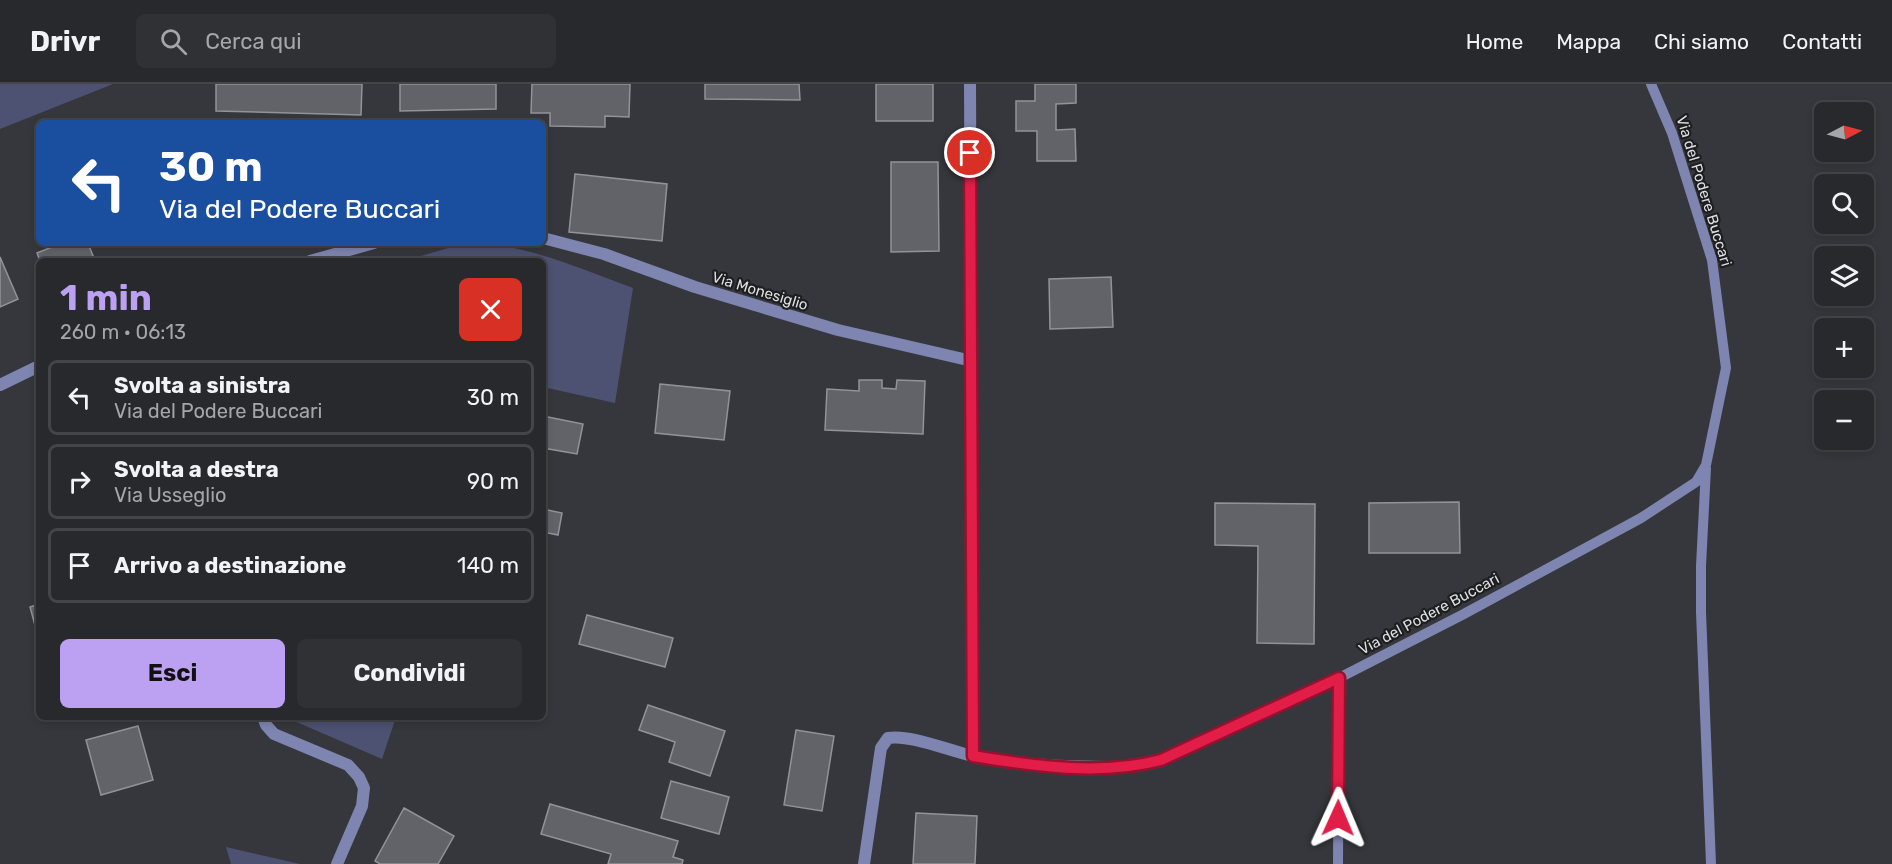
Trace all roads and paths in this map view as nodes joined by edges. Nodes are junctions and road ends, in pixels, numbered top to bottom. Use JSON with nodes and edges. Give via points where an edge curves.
{"nodes":[{"id":1,"x":970,"y":84,"type":"edge"},
{"id":2,"x":1651,"y":84,"type":"edge"},
{"id":3,"x":546,"y":239,"type":"edge"},
{"id":4,"x":363,"y":246,"type":"edge"},
{"id":5,"x":321,"y":258,"type":"edge"},
{"id":6,"x":972,"y":361,"type":"junction"},
{"id":7,"x":36,"y":367,"type":"edge"},
{"id":8,"x":0,"y":385,"type":"edge"},
{"id":9,"x":1706,"y":465,"type":"junction"},
{"id":10,"x":1339,"y":678,"type":"junction"},
{"id":11,"x":264,"y":720,"type":"edge"},
{"id":12,"x":973,"y":756,"type":"junction"},
{"id":13,"x":1128,"y":767,"type":"joint"},
{"id":14,"x":337,"y":864,"type":"edge"},
{"id":15,"x":864,"y":864,"type":"edge"},
{"id":16,"x":1338,"y":864,"type":"edge"},
{"id":17,"x":1711,"y":864,"type":"edge"}],
"edges":[{"from":1,"to":6,"type":"street"},
{"from":2,"to":9,"type":"lane","name":"Via del Podere Buccari","via":[[1672,133],[1712,260],[1726,368]]},
{"from":3,"to":6,"type":"street","name":"Via Monesiglio","via":[[838,330]]},
{"from":4,"to":5,"type":"street"},
{"from":6,"to":12,"type":"street"},
{"from":7,"to":8,"type":"street"},
{"from":9,"to":10,"type":"lane","name":"Via del Podere Buccari","via":[[1696,482],[1641,518]]},
{"from":9,"to":17,"type":"lane","via":[[1701,601]]},
{"from":10,"to":13,"type":"lane","name":"Via del Podere Buccari","via":[[1161,760]]},
{"from":10,"to":16,"type":"lane"},
{"from":11,"to":14,"type":"street","via":[[274,734],[348,765],[359,777],[364,788],[362,806]]},
{"from":12,"to":13,"type":"street","name":"Via del Podere Buccari","via":[[1046,766]]},
{"from":12,"to":15,"type":"street","name":"Via del Podere Buccari","via":[[902,738],[884,741]]}]}
